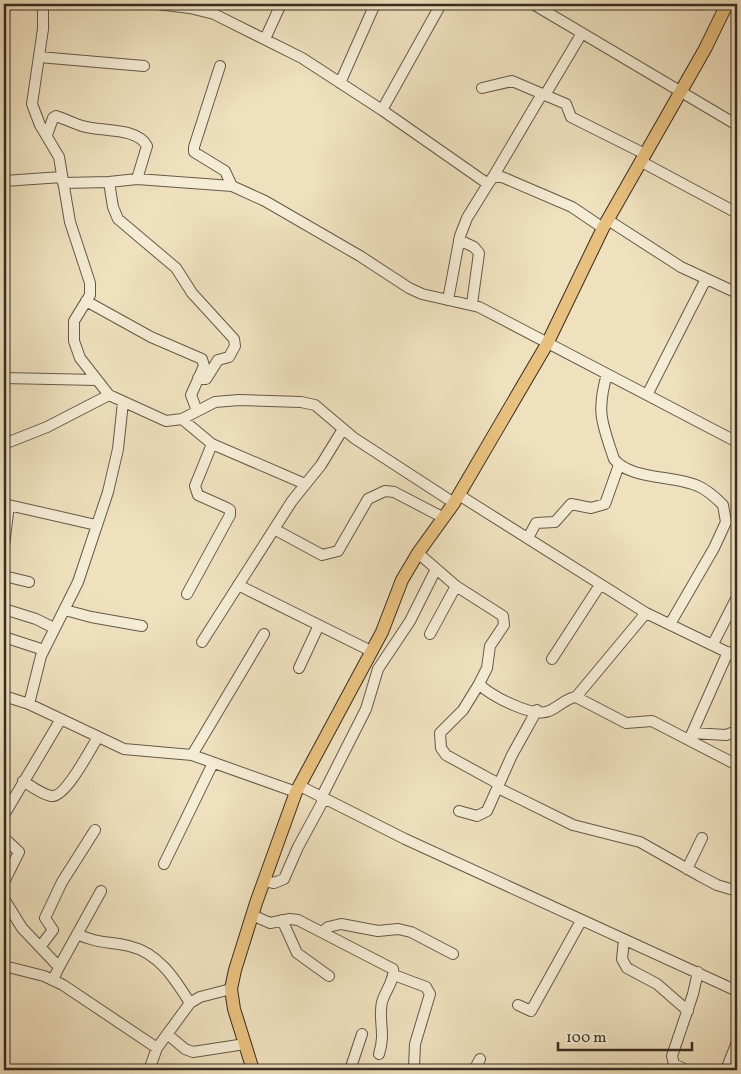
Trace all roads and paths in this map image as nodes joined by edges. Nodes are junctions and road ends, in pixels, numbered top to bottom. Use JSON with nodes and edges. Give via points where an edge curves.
{"nodes":[{"id":1,"x":43,"y":4,"type":"edge"},
{"id":2,"x":162,"y":4,"type":"edge"},
{"id":3,"x":281,"y":4,"type":"edge"},
{"id":4,"x":375,"y":4,"type":"edge"},
{"id":5,"x":441,"y":4,"type":"edge"},
{"id":6,"x":533,"y":4,"type":"edge"},
{"id":7,"x":727,"y":4,"type":"edge"},
{"id":8,"x":582,"y":33,"type":"junction"},
{"id":9,"x":264,"y":39,"type":"junction"},
{"id":10,"x":39,"y":57,"type":"junction"},
{"id":11,"x":144,"y":66,"type":"dead end"},
{"id":12,"x":220,"y":66,"type":"dead end"},
{"id":13,"x":340,"y":83,"type":"junction"},
{"id":14,"x":482,"y":88,"type":"dead end"},
{"id":15,"x":680,"y":92,"type":"junction"},
{"id":16,"x":544,"y":94,"type":"junction"},
{"id":17,"x":382,"y":110,"type":"junction"},
{"id":18,"x":737,"y":125,"type":"edge"},
{"id":19,"x":47,"y":135,"type":"junction"},
{"id":20,"x":642,"y":158,"type":"junction"},
{"id":21,"x":137,"y":179,"type":"junction"},
{"id":22,"x":4,"y":180,"type":"edge"},
{"id":23,"x":63,"y":180,"type":"junction"},
{"id":24,"x":490,"y":181,"type":"junction"},
{"id":25,"x":109,"y":182,"type":"junction"},
{"id":26,"x":232,"y":186,"type":"junction"},
{"id":27,"x":737,"y":213,"type":"edge"},
{"id":28,"x":605,"y":224,"type":"junction"},
{"id":29,"x":459,"y":240,"type":"junction"},
{"id":30,"x":706,"y":279,"type":"junction"},
{"id":31,"x":737,"y":294,"type":"edge"},
{"id":32,"x":448,"y":300,"type":"junction"},
{"id":33,"x":86,"y":301,"type":"junction"},
{"id":34,"x":472,"y":304,"type":"junction"},
{"id":35,"x":547,"y":344,"type":"junction"},
{"id":36,"x":607,"y":374,"type":"junction"},
{"id":37,"x":4,"y":378,"type":"edge"},
{"id":38,"x":198,"y":378,"type":"junction"},
{"id":39,"x":97,"y":380,"type":"junction"},
{"id":40,"x":647,"y":395,"type":"junction"},
{"id":41,"x":108,"y":396,"type":"junction"},
{"id":42,"x":123,"y":402,"type":"junction"},
{"id":43,"x":198,"y":411,"type":"junction"},
{"id":44,"x":182,"y":420,"type":"junction"},
{"id":45,"x":343,"y":429,"type":"junction"},
{"id":46,"x":737,"y":442,"type":"edge"},
{"id":47,"x":4,"y":444,"type":"edge"},
{"id":48,"x":212,"y":444,"type":"junction"},
{"id":49,"x":618,"y":465,"type":"junction"},
{"id":50,"x":305,"y":484,"type":"junction"},
{"id":51,"x":456,"y":499,"type":"junction"},
{"id":52,"x":7,"y":504,"type":"edge"},
{"id":53,"x":444,"y":518,"type":"junction"},
{"id":54,"x":96,"y":525,"type":"junction"},
{"id":55,"x":274,"y":529,"type":"junction"},
{"id":56,"x":528,"y":538,"type":"junction"},
{"id":57,"x":4,"y":546,"type":"edge"},
{"id":58,"x":418,"y":554,"type":"junction"},
{"id":59,"x":436,"y":569,"type":"junction"},
{"id":60,"x":4,"y":576,"type":"edge"},
{"id":61,"x":30,"y":582,"type":"dead end"},
{"id":62,"x":238,"y":585,"type":"junction"},
{"id":63,"x":600,"y":585,"type":"junction"},
{"id":64,"x":456,"y":586,"type":"junction"},
{"id":65,"x":188,"y":594,"type":"dead end"},
{"id":66,"x":737,"y":597,"type":"edge"},
{"id":67,"x":4,"y":610,"type":"edge"},
{"id":68,"x":64,"y":610,"type":"junction"},
{"id":69,"x":646,"y":613,"type":"junction"},
{"id":70,"x":670,"y":624,"type":"junction"},
{"id":71,"x":319,"y":625,"type":"junction"},
{"id":72,"x":142,"y":626,"type":"dead end"},
{"id":73,"x":54,"y":628,"type":"junction"},
{"id":74,"x":264,"y":634,"type":"dead end"},
{"id":75,"x":430,"y":634,"type":"dead end"},
{"id":76,"x":4,"y":637,"type":"edge"},
{"id":77,"x":202,"y":642,"type":"dead end"},
{"id":78,"x":713,"y":644,"type":"junction"},
{"id":79,"x":44,"y":650,"type":"junction"},
{"id":80,"x":371,"y":651,"type":"junction"},
{"id":81,"x":733,"y":655,"type":"edge"},
{"id":82,"x":552,"y":659,"type":"dead end"},
{"id":83,"x":300,"y":668,"type":"dead end"},
{"id":84,"x":479,"y":684,"type":"junction"},
{"id":85,"x":4,"y":696,"type":"edge"},
{"id":86,"x":576,"y":697,"type":"junction"},
{"id":87,"x":28,"y":704,"type":"junction"},
{"id":88,"x":537,"y":710,"type":"junction"},
{"id":89,"x":61,"y":719,"type":"junction"},
{"id":90,"x":737,"y":731,"type":"edge"},
{"id":91,"x":691,"y":736,"type":"junction"},
{"id":92,"x":98,"y":737,"type":"junction"},
{"id":93,"x":192,"y":755,"type":"junction"},
{"id":94,"x":214,"y":763,"type":"junction"},
{"id":95,"x":737,"y":765,"type":"edge"},
{"id":96,"x":23,"y":781,"type":"junction"},
{"id":97,"x":499,"y":786,"type":"junction"},
{"id":98,"x":298,"y":789,"type":"junction"},
{"id":99,"x":322,"y":799,"type":"junction"},
{"id":100,"x":459,"y":811,"type":"dead end"},
{"id":101,"x":4,"y":815,"type":"edge"},
{"id":102,"x":95,"y":830,"type":"dead end"},
{"id":103,"x":4,"y":838,"type":"edge"},
{"id":104,"x":702,"y":838,"type":"dead end"},
{"id":105,"x":164,"y":864,"type":"dead end"},
{"id":106,"x":687,"y":868,"type":"junction"},
{"id":107,"x":264,"y":881,"type":"junction"},
{"id":108,"x":4,"y":882,"type":"edge"},
{"id":109,"x":101,"y":891,"type":"dead end"},
{"id":110,"x":737,"y":891,"type":"edge"},
{"id":111,"x":4,"y":899,"type":"edge"},
{"id":112,"x":252,"y":915,"type":"junction"},
{"id":113,"x":282,"y":920,"type":"junction"},
{"id":114,"x":580,"y":921,"type":"junction"},
{"id":115,"x":322,"y":932,"type":"junction"},
{"id":116,"x":77,"y":934,"type":"junction"},
{"id":117,"x":624,"y":940,"type":"junction"},
{"id":118,"x":40,"y":947,"type":"junction"},
{"id":119,"x":452,"y":954,"type":"dead end"},
{"id":120,"x":4,"y":966,"type":"edge"},
{"id":121,"x":59,"y":967,"type":"junction"},
{"id":122,"x":698,"y":972,"type":"junction"},
{"id":123,"x":394,"y":975,"type":"junction"},
{"id":124,"x":329,"y":976,"type":"dead end"},
{"id":125,"x":53,"y":980,"type":"junction"},
{"id":126,"x":231,"y":989,"type":"junction"},
{"id":127,"x":737,"y":991,"type":"edge"},
{"id":128,"x":190,"y":1003,"type":"junction"},
{"id":129,"x":518,"y":1005,"type":"dead end"},
{"id":130,"x":688,"y":1010,"type":"junction"},
{"id":131,"x":167,"y":1034,"type":"junction"},
{"id":132,"x":362,"y":1034,"type":"dead end"},
{"id":133,"x":737,"y":1042,"type":"edge"},
{"id":134,"x":244,"y":1044,"type":"junction"},
{"id":135,"x":157,"y":1048,"type":"junction"},
{"id":136,"x":379,"y":1054,"type":"dead end"},
{"id":137,"x":480,"y":1059,"type":"dead end"},
{"id":138,"x":149,"y":1070,"type":"edge"},
{"id":139,"x":253,"y":1070,"type":"edge"},
{"id":140,"x":350,"y":1070,"type":"edge"},
{"id":141,"x":417,"y":1070,"type":"edge"},
{"id":142,"x":474,"y":1070,"type":"edge"},
{"id":143,"x":686,"y":1070,"type":"edge"},
{"id":144,"x":726,"y":1070,"type":"edge"}],
"edges":[{"from":1,"to":10,"type":"street"},
{"from":2,"to":9,"type":"street","via":[[214,14]]},
{"from":3,"to":9,"type":"street"},
{"from":4,"to":13,"type":"street"},
{"from":5,"to":17,"type":"street"},
{"from":6,"to":8,"type":"street"},
{"from":7,"to":15,"type":"main road"},
{"from":8,"to":15,"type":"street"},
{"from":8,"to":16,"type":"street"},
{"from":9,"to":13,"type":"street","via":[[302,58]]},
{"from":10,"to":11,"type":"street"},
{"from":10,"to":19,"type":"street","via":[[32,104]]},
{"from":12,"to":26,"type":"street","via":[[194,152],[225,171]]},
{"from":13,"to":17,"type":"street"},
{"from":14,"to":16,"type":"street","via":[[512,81]]},
{"from":15,"to":18,"type":"street"},
{"from":15,"to":20,"type":"main road"},
{"from":16,"to":20,"type":"street","via":[[566,104],[571,117]]},
{"from":16,"to":24,"type":"street"},
{"from":17,"to":24,"type":"street"},
{"from":19,"to":21,"type":"street","via":[[56,116],[82,126],[136,135],[147,146]]},
{"from":19,"to":23,"type":"street","via":[[59,157]]},
{"from":20,"to":27,"type":"street"},
{"from":20,"to":28,"type":"main road"},
{"from":21,"to":25,"type":"street"},
{"from":21,"to":26,"type":"street"},
{"from":22,"to":23,"type":"street"},
{"from":23,"to":25,"type":"street"},
{"from":23,"to":33,"type":"street","via":[[70,222],[90,283],[90,295]]},
{"from":24,"to":28,"type":"street","via":[[502,177]]},
{"from":24,"to":29,"type":"street"},
{"from":25,"to":38,"type":"street","via":[[118,219],[176,268],[192,293],[234,340],[235,346],[229,357],[218,360],[206,379]]},
{"from":26,"to":32,"type":"street","via":[[317,231],[409,288]]},
{"from":28,"to":30,"type":"street"},
{"from":28,"to":35,"type":"main road"},
{"from":29,"to":32,"type":"street"},
{"from":29,"to":34,"type":"street","via":[[479,253]]},
{"from":30,"to":31,"type":"street"},
{"from":30,"to":40,"type":"street"},
{"from":32,"to":34,"type":"street"},
{"from":33,"to":38,"type":"street","via":[[151,337],[202,359],[204,366]]},
{"from":33,"to":39,"type":"street","via":[[74,321],[72,333],[80,358]]},
{"from":34,"to":35,"type":"street"},
{"from":35,"to":36,"type":"street"},
{"from":35,"to":51,"type":"main road"},
{"from":36,"to":40,"type":"street"},
{"from":36,"to":49,"type":"street","via":[[600,411]]},
{"from":37,"to":39,"type":"street"},
{"from":38,"to":43,"type":"street","via":[[191,395]]},
{"from":39,"to":41,"type":"street"},
{"from":40,"to":46,"type":"street"},
{"from":41,"to":42,"type":"street"},
{"from":41,"to":47,"type":"street","via":[[47,427]]},
{"from":42,"to":44,"type":"street","via":[[166,420]]},
{"from":42,"to":54,"type":"street","via":[[118,449]]},
{"from":43,"to":44,"type":"street"},
{"from":43,"to":45,"type":"street","via":[[215,402],[301,402],[315,406]]},
{"from":44,"to":48,"type":"street"},
{"from":45,"to":50,"type":"street"},
{"from":45,"to":51,"type":"street"},
{"from":48,"to":50,"type":"street"},
{"from":48,"to":65,"type":"street","via":[[195,491],[227,508],[230,514]]},
{"from":49,"to":56,"type":"street","via":[[605,504],[592,508],[571,504],[555,522],[536,523]]},
{"from":49,"to":70,"type":"street","via":[[699,486],[723,505],[726,522]]},
{"from":50,"to":55,"type":"street"},
{"from":51,"to":53,"type":"main road"},
{"from":51,"to":56,"type":"street"},
{"from":52,"to":54,"type":"street"},
{"from":52,"to":57,"type":"street"},
{"from":53,"to":55,"type":"street","via":[[394,492],[385,492],[368,499],[338,551],[329,555],[322,555]]},
{"from":53,"to":58,"type":"main road"},
{"from":54,"to":68,"type":"street","via":[[78,582]]},
{"from":55,"to":62,"type":"street"},
{"from":56,"to":63,"type":"street"},
{"from":58,"to":59,"type":"street"},
{"from":58,"to":80,"type":"main road","via":[[402,580]]},
{"from":59,"to":64,"type":"street"},
{"from":59,"to":99,"type":"street","via":[[410,621],[378,669],[366,709]]},
{"from":60,"to":61,"type":"street"},
{"from":62,"to":71,"type":"street"},
{"from":62,"to":77,"type":"street"},
{"from":63,"to":69,"type":"street"},
{"from":63,"to":82,"type":"street"},
{"from":64,"to":75,"type":"street"},
{"from":64,"to":84,"type":"street","via":[[500,613],[505,620],[490,646],[487,668]]},
{"from":66,"to":78,"type":"street"},
{"from":67,"to":73,"type":"street"},
{"from":68,"to":72,"type":"street"},
{"from":68,"to":73,"type":"street"},
{"from":69,"to":70,"type":"street"},
{"from":69,"to":86,"type":"street"},
{"from":70,"to":78,"type":"street"},
{"from":71,"to":80,"type":"street"},
{"from":71,"to":83,"type":"street"},
{"from":73,"to":79,"type":"street"},
{"from":74,"to":93,"type":"street"},
{"from":76,"to":79,"type":"street"},
{"from":78,"to":81,"type":"street"},
{"from":79,"to":87,"type":"street"},
{"from":80,"to":98,"type":"main road"},
{"from":81,"to":91,"type":"street"},
{"from":84,"to":88,"type":"street","via":[[512,706]]},
{"from":84,"to":97,"type":"street","via":[[463,710],[440,733],[440,744],[446,755]]},
{"from":85,"to":87,"type":"street"},
{"from":86,"to":88,"type":"street","via":[[548,712]]},
{"from":86,"to":91,"type":"street","via":[[619,721],[633,724],[652,721]]},
{"from":87,"to":89,"type":"street"},
{"from":88,"to":97,"type":"street"},
{"from":89,"to":92,"type":"street"},
{"from":89,"to":96,"type":"street"},
{"from":90,"to":91,"type":"street","via":[[726,735]]},
{"from":91,"to":95,"type":"street"},
{"from":92,"to":93,"type":"street","via":[[124,749]]},
{"from":92,"to":96,"type":"street","via":[[74,777],[58,794],[50,796]]},
{"from":93,"to":94,"type":"street"},
{"from":94,"to":98,"type":"street"},
{"from":94,"to":105,"type":"street"},
{"from":96,"to":101,"type":"street"},
{"from":97,"to":100,"type":"street","via":[[483,815]]},
{"from":97,"to":106,"type":"street","via":[[573,825],[640,842]]},
{"from":98,"to":99,"type":"street"},
{"from":98,"to":107,"type":"main road"},
{"from":99,"to":107,"type":"street","via":[[284,879],[274,883]]},
{"from":99,"to":114,"type":"street"},
{"from":102,"to":118,"type":"street","via":[[62,882],[45,918],[53,930]]},
{"from":103,"to":108,"type":"street","via":[[19,852]]},
{"from":104,"to":106,"type":"street"},
{"from":106,"to":110,"type":"street","via":[[716,885]]},
{"from":107,"to":112,"type":"main road"},
{"from":109,"to":116,"type":"street"},
{"from":111,"to":118,"type":"street","via":[[22,928]]},
{"from":112,"to":113,"type":"street","via":[[270,923]]},
{"from":112,"to":126,"type":"main road"},
{"from":113,"to":115,"type":"street","via":[[298,920]]},
{"from":113,"to":124,"type":"street","via":[[297,953]]},
{"from":114,"to":117,"type":"street"},
{"from":114,"to":129,"type":"street","via":[[531,1011]]},
{"from":115,"to":119,"type":"street","via":[[341,924],[378,931],[398,929],[411,932]]},
{"from":115,"to":123,"type":"street","via":[[393,968]]},
{"from":116,"to":121,"type":"street"},
{"from":116,"to":128,"type":"street","via":[[95,942],[133,947],[159,961],[169,970]]},
{"from":117,"to":122,"type":"street"},
{"from":117,"to":130,"type":"street","via":[[622,959],[627,968],[657,984]]},
{"from":118,"to":121,"type":"street"},
{"from":120,"to":125,"type":"street"},
{"from":121,"to":125,"type":"street"},
{"from":122,"to":127,"type":"street"},
{"from":122,"to":130,"type":"street"},
{"from":123,"to":136,"type":"street","via":[[382,1003],[384,1040]]},
{"from":123,"to":141,"type":"street","via":[[426,987],[430,994],[415,1044],[414,1067]]},
{"from":125,"to":135,"type":"street"},
{"from":126,"to":128,"type":"street"},
{"from":126,"to":134,"type":"main road"},
{"from":128,"to":131,"type":"street"},
{"from":130,"to":143,"type":"street","via":[[672,1060]]},
{"from":131,"to":134,"type":"street","via":[[193,1052]]},
{"from":131,"to":135,"type":"street"},
{"from":132,"to":140,"type":"street"},
{"from":133,"to":144,"type":"street"},
{"from":134,"to":139,"type":"main road"},
{"from":135,"to":138,"type":"street"},
{"from":137,"to":142,"type":"street"}]}
